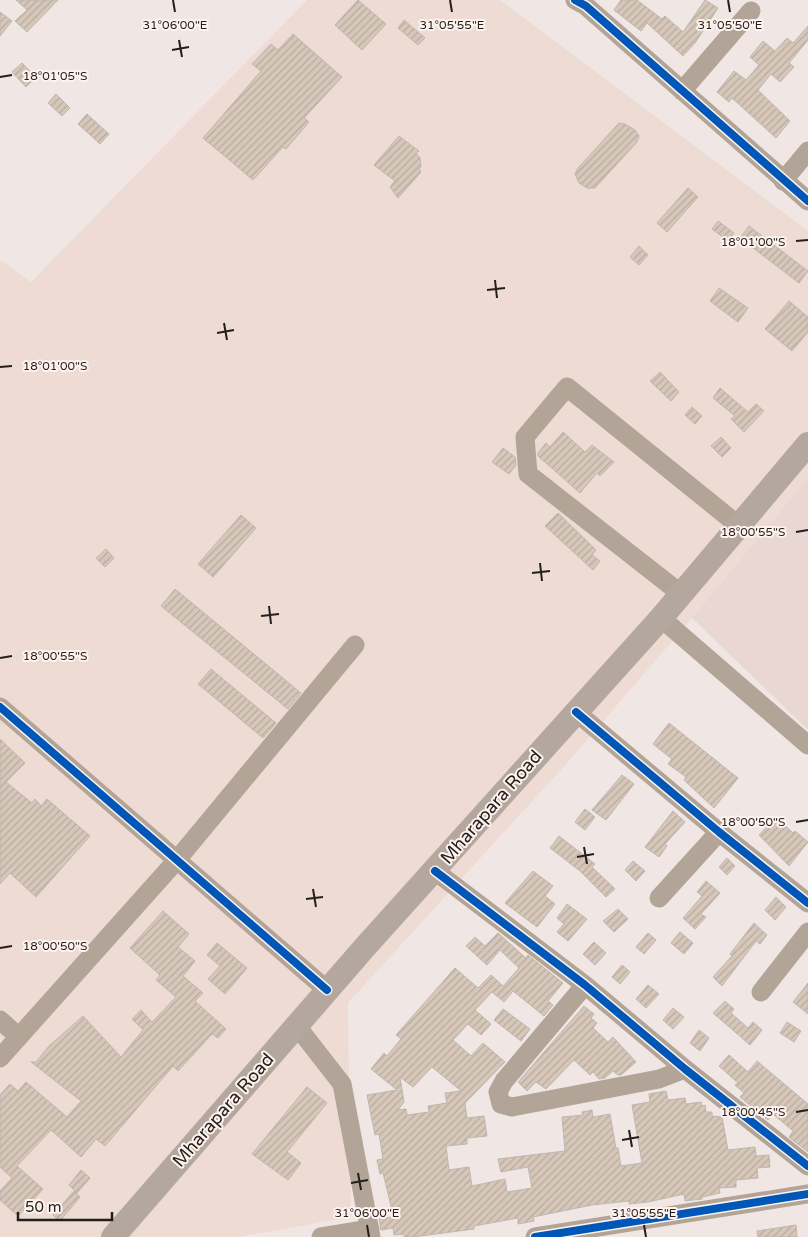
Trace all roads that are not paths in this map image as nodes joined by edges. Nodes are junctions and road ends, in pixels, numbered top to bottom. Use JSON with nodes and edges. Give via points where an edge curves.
{"nodes":[{"id":1,"x":584,"y":2,"type":"edge"},
{"id":2,"x":751,"y":11,"type":"dead end"},
{"id":3,"x":682,"y":91,"type":"junction"},
{"id":4,"x":808,"y":151,"type":"edge"},
{"id":5,"x":783,"y":181,"type":"junction"},
{"id":6,"x":808,"y":201,"type":"edge"},
{"id":7,"x":808,"y":444,"type":"edge"},
{"id":8,"x":738,"y":525,"type":"junction"},
{"id":9,"x":680,"y":593,"type":"junction"},
{"id":10,"x":661,"y":618,"type":"junction"},
{"id":11,"x":355,"y":646,"type":"dead end"},
{"id":12,"x":0,"y":707,"type":"edge"},
{"id":13,"x":576,"y":712,"type":"junction"},
{"id":14,"x":808,"y":745,"type":"edge"},
{"id":15,"x":719,"y":832,"type":"junction"},
{"id":16,"x":176,"y":861,"type":"junction"},
{"id":17,"x":435,"y":871,"type":"junction"},
{"id":18,"x":660,"y":898,"type":"dead end"},
{"id":19,"x":808,"y":902,"type":"edge"},
{"id":20,"x":808,"y":932,"type":"edge"},
{"id":21,"x":585,"y":985,"type":"junction"},
{"id":22,"x":327,"y":990,"type":"junction"},
{"id":23,"x":761,"y":992,"type":"dead end"},
{"id":24,"x":0,"y":1020,"type":"edge"},
{"id":25,"x":296,"y":1025,"type":"junction"},
{"id":26,"x":19,"y":1037,"type":"junction"},
{"id":27,"x":0,"y":1058,"type":"edge"},
{"id":28,"x":685,"y":1069,"type":"junction"},
{"id":29,"x":808,"y":1166,"type":"edge"},
{"id":30,"x":808,"y":1194,"type":"edge"},
{"id":31,"x":371,"y":1233,"type":"edge"},
{"id":32,"x":114,"y":1237,"type":"edge"},
{"id":33,"x":321,"y":1237,"type":"edge"},
{"id":34,"x":535,"y":1237,"type":"edge"}],
"edges":[{"from":1,"to":3,"type":"street"},
{"from":2,"to":3,"type":"street"},
{"from":3,"to":5,"type":"street"},
{"from":4,"to":5,"type":"street"},
{"from":5,"to":6,"type":"street"},
{"from":7,"to":8,"type":"main road","name":"Mharapara Road"},
{"from":8,"to":9,"type":"main road","name":"Mharapara Road"},
{"from":8,"to":9,"type":"street","via":[[567,387],[525,438],[528,474]]},
{"from":9,"to":10,"type":"main road","name":"Mharapara Road"},
{"from":10,"to":13,"type":"main road","name":"Mharapara Road"},
{"from":10,"to":14,"type":"street"},
{"from":11,"to":16,"type":"street"},
{"from":12,"to":16,"type":"street"},
{"from":13,"to":15,"type":"street"},
{"from":13,"to":17,"type":"main road","name":"Mharapara Road"},
{"from":15,"to":18,"type":"street"},
{"from":15,"to":19,"type":"street"},
{"from":16,"to":22,"type":"street"},
{"from":16,"to":26,"type":"street"},
{"from":17,"to":21,"type":"street"},
{"from":17,"to":22,"type":"main road","name":"Mharapara Road"},
{"from":20,"to":23,"type":"street"},
{"from":21,"to":28,"type":"street"},
{"from":21,"to":28,"type":"street","via":[[504,1081],[498,1092],[501,1104],[512,1107],[639,1083]]},
{"from":22,"to":25,"type":"main road","name":"Mharapara Road"},
{"from":24,"to":26,"type":"street"},
{"from":25,"to":31,"type":"street","via":[[342,1084]]},
{"from":25,"to":32,"type":"main road","name":"Mharapara Road"},
{"from":26,"to":27,"type":"street"},
{"from":28,"to":29,"type":"street"},
{"from":30,"to":34,"type":"street"},
{"from":31,"to":33,"type":"street"}]}
